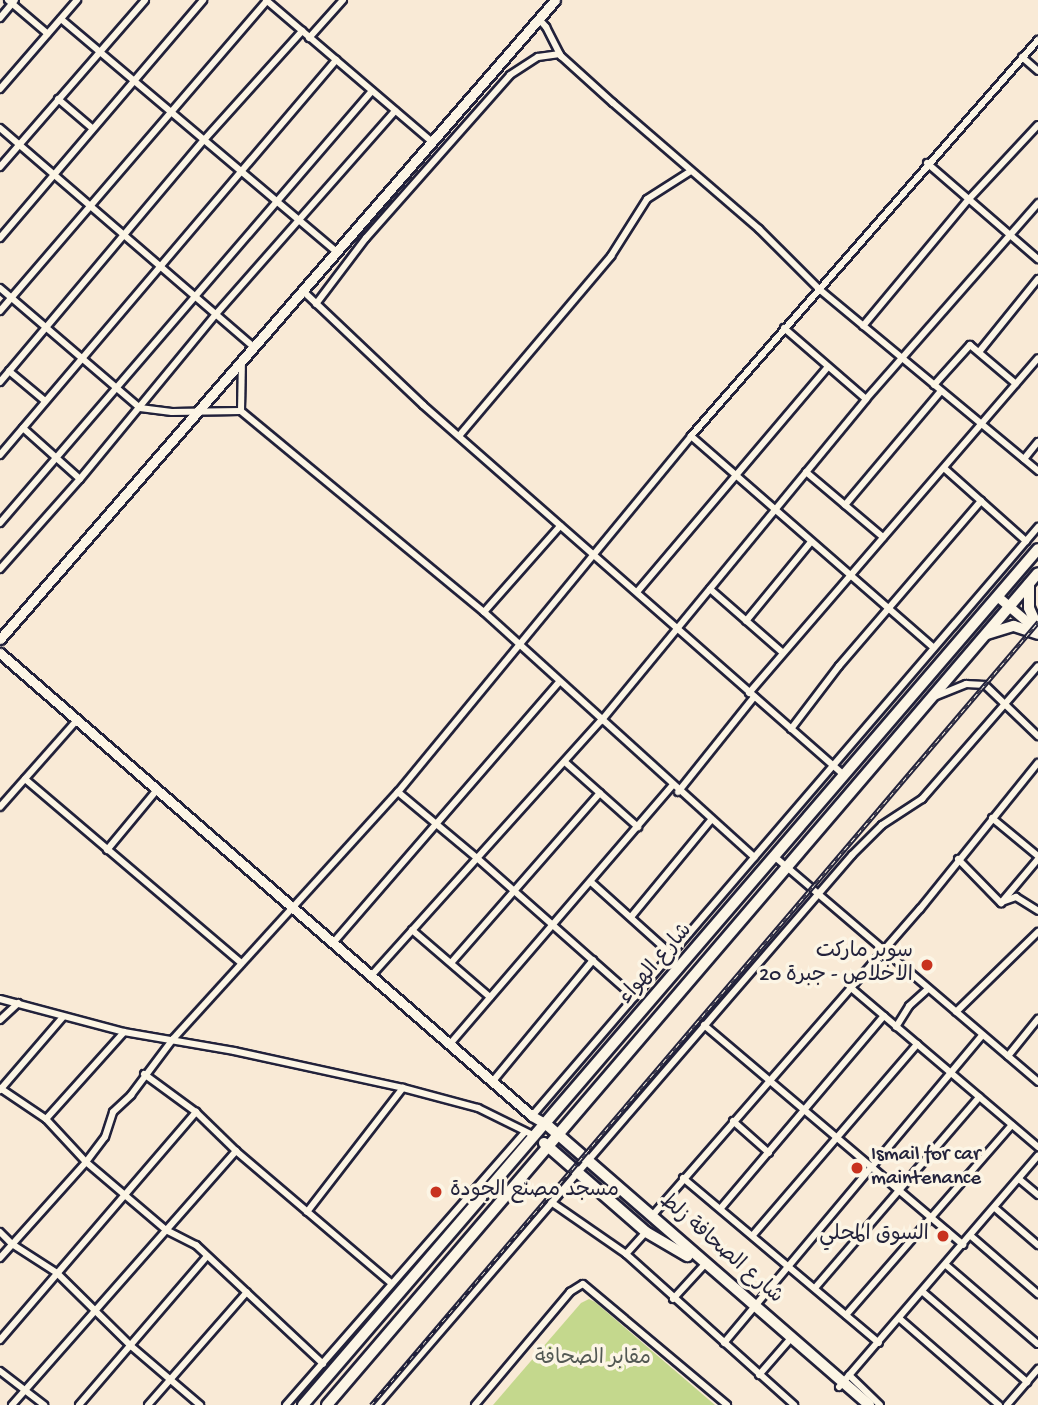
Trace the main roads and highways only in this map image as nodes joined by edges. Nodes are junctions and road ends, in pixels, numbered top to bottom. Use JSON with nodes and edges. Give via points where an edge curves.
{"nodes":[{"id":1,"x":1038,"y":548,"type":"edge"},
{"id":2,"x":1038,"y":573,"type":"edge"},
{"id":3,"x":1030,"y":583,"type":"junction"},
{"id":4,"x":1038,"y":631,"type":"edge"},
{"id":5,"x":985,"y":635,"type":"junction"},
{"id":6,"x":546,"y":1124,"type":"junction"},
{"id":7,"x":558,"y":1135,"type":"junction"},
{"id":8,"x":537,"y":1136,"type":"junction"},
{"id":9,"x":548,"y":1147,"type":"junction"},
{"id":10,"x":704,"y":1266,"type":"junction"},
{"id":11,"x":844,"y":1382,"type":"junction"},
{"id":12,"x":303,"y":1405,"type":"edge"},
{"id":13,"x":327,"y":1405,"type":"edge"},
{"id":14,"x":860,"y":1405,"type":"edge"},
{"id":15,"x":869,"y":1405,"type":"edge"}],
"edges":[{"from":1,"to":6,"type":"highway","name":"شارع الهواء"},
{"from":2,"to":3,"type":"highway","name":"شارع الهواء"},
{"from":3,"to":4,"type":"highway","via":[[1029,608]]},
{"from":3,"to":5,"type":"highway","name":"شارع الهواء"},
{"from":4,"to":5,"type":"highway","via":[[1014,626]]},
{"from":5,"to":7,"type":"highway","name":"شارع الهواء"},
{"from":6,"to":7,"type":"highway","name":"شارع الصحافة زلط"},
{"from":6,"to":8,"type":"highway","name":"شارع الهواء"},
{"from":7,"to":9,"type":"highway","name":"شارع الهواء"},
{"from":7,"to":10,"type":"highway","name":"شارع الصحافة زلط"},
{"from":8,"to":9,"type":"highway","name":"شارع الصحافة زلط"},
{"from":8,"to":12,"type":"highway","name":"شارع الهواء"},
{"from":9,"to":10,"type":"highway","name":"شارع الصحافة زلط","via":[[646,1232]]},
{"from":9,"to":13,"type":"highway","name":"شارع الهواء"},
{"from":10,"to":11,"type":"highway","name":"شارع الصحافة زلط"},
{"from":11,"to":14,"type":"highway","name":"شارع الصحافة زلط"},
{"from":11,"to":15,"type":"highway","name":"شارع الصحافة زلط"}]}
